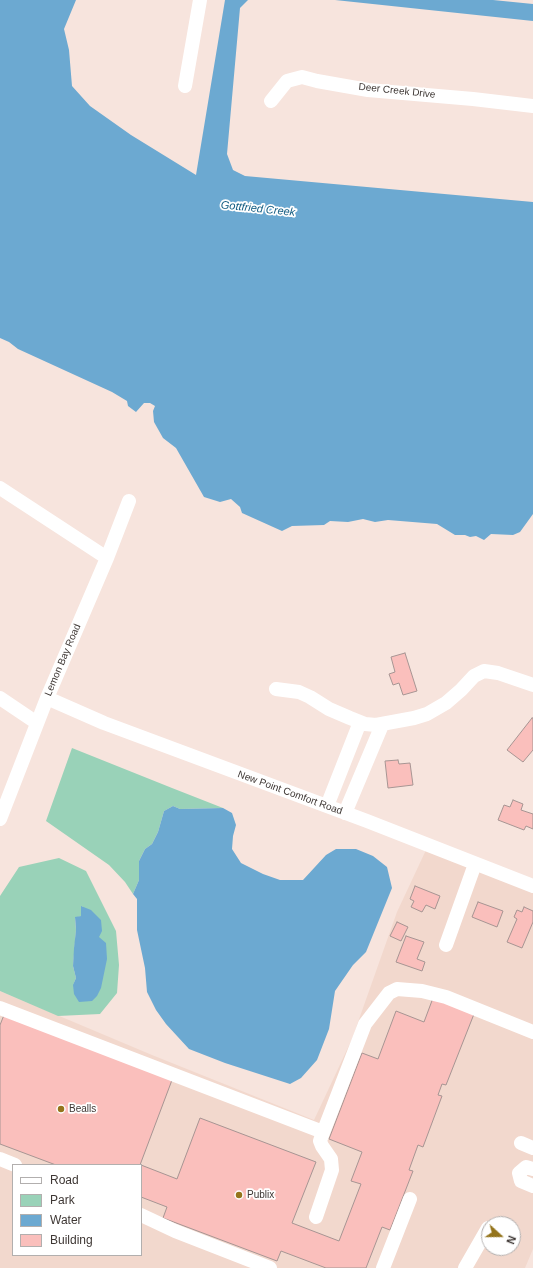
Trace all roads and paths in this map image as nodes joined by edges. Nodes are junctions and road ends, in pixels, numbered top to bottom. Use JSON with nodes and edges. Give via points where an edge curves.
{"nodes":[{"id":1,"x":200,"y":0,"type":"edge"},
{"id":2,"x":185,"y":86,"type":"dead end"},
{"id":3,"x":271,"y":101,"type":"dead end"},
{"id":4,"x":533,"y":106,"type":"edge"},
{"id":5,"x":0,"y":488,"type":"edge"},
{"id":6,"x":129,"y":501,"type":"dead end"},
{"id":7,"x":107,"y":558,"type":"junction"},
{"id":8,"x":533,"y":685,"type":"edge"},
{"id":9,"x":276,"y":689,"type":"dead end"},
{"id":10,"x":0,"y":698,"type":"edge"},
{"id":11,"x":47,"y":698,"type":"junction"},
{"id":12,"x":360,"y":722,"type":"junction"},
{"id":13,"x":37,"y":723,"type":"junction"},
{"id":14,"x":382,"y":725,"type":"junction"},
{"id":15,"x":327,"y":806,"type":"junction"},
{"id":16,"x":345,"y":813,"type":"junction"},
{"id":17,"x":0,"y":819,"type":"edge"},
{"id":18,"x":475,"y":864,"type":"junction"},
{"id":19,"x":533,"y":886,"type":"edge"},
{"id":20,"x":446,"y":945,"type":"dead end"},
{"id":21,"x":0,"y":1008,"type":"edge"},
{"id":22,"x":533,"y":1032,"type":"edge"},
{"id":23,"x":323,"y":1132,"type":"junction"},
{"id":24,"x":0,"y":1159,"type":"edge"},
{"id":25,"x":12,"y":1164,"type":"edge"},
{"id":26,"x":521,"y":1171,"type":"edge"},
{"id":27,"x":533,"y":1186,"type":"edge"},
{"id":28,"x":410,"y":1199,"type":"dead end"},
{"id":29,"x":142,"y":1215,"type":"edge"},
{"id":30,"x":316,"y":1217,"type":"dead end"},
{"id":31,"x":481,"y":1240,"type":"edge"},
{"id":32,"x":270,"y":1268,"type":"edge"},
{"id":33,"x":383,"y":1268,"type":"edge"},
{"id":34,"x":465,"y":1268,"type":"edge"}],
"edges":[{"from":1,"to":2,"type":"street"},
{"from":3,"to":4,"type":"street","name":"Deer Creek Drive","via":[[287,81],[302,77],[368,90]]},
{"from":5,"to":7,"type":"street"},
{"from":6,"to":7,"type":"street","name":"Lemon Bay Road"},
{"from":7,"to":11,"type":"street","name":"Lemon Bay Road"},
{"from":8,"to":14,"type":"street","via":[[484,671],[474,676],[450,700],[427,714]]},
{"from":9,"to":12,"type":"street","via":[[305,694]]},
{"from":10,"to":13,"type":"street"},
{"from":11,"to":13,"type":"street","name":"Lemon Bay Road"},
{"from":11,"to":15,"type":"street","name":"New Point Comfort Road","via":[[111,726]]},
{"from":12,"to":14,"type":"street"},
{"from":12,"to":15,"type":"street"},
{"from":13,"to":17,"type":"street","name":"Lemon Bay Road"},
{"from":14,"to":16,"type":"street"},
{"from":15,"to":16,"type":"street","name":"New Point Comfort Road"},
{"from":16,"to":18,"type":"street","name":"New Point Comfort Road"},
{"from":18,"to":19,"type":"street","name":"New Point Comfort Road"},
{"from":18,"to":20,"type":"street"},
{"from":21,"to":23,"type":"street"},
{"from":22,"to":23,"type":"street","via":[[446,997],[422,991],[396,989],[389,993],[365,1024]]},
{"from":23,"to":30,"type":"street","via":[[320,1141],[331,1160],[332,1170]]},
{"from":24,"to":25,"type":"street"},
{"from":26,"to":27,"type":"street","via":[[521,1181]]},
{"from":28,"to":33,"type":"street"},
{"from":29,"to":32,"type":"street"},
{"from":31,"to":34,"type":"street"}]}
